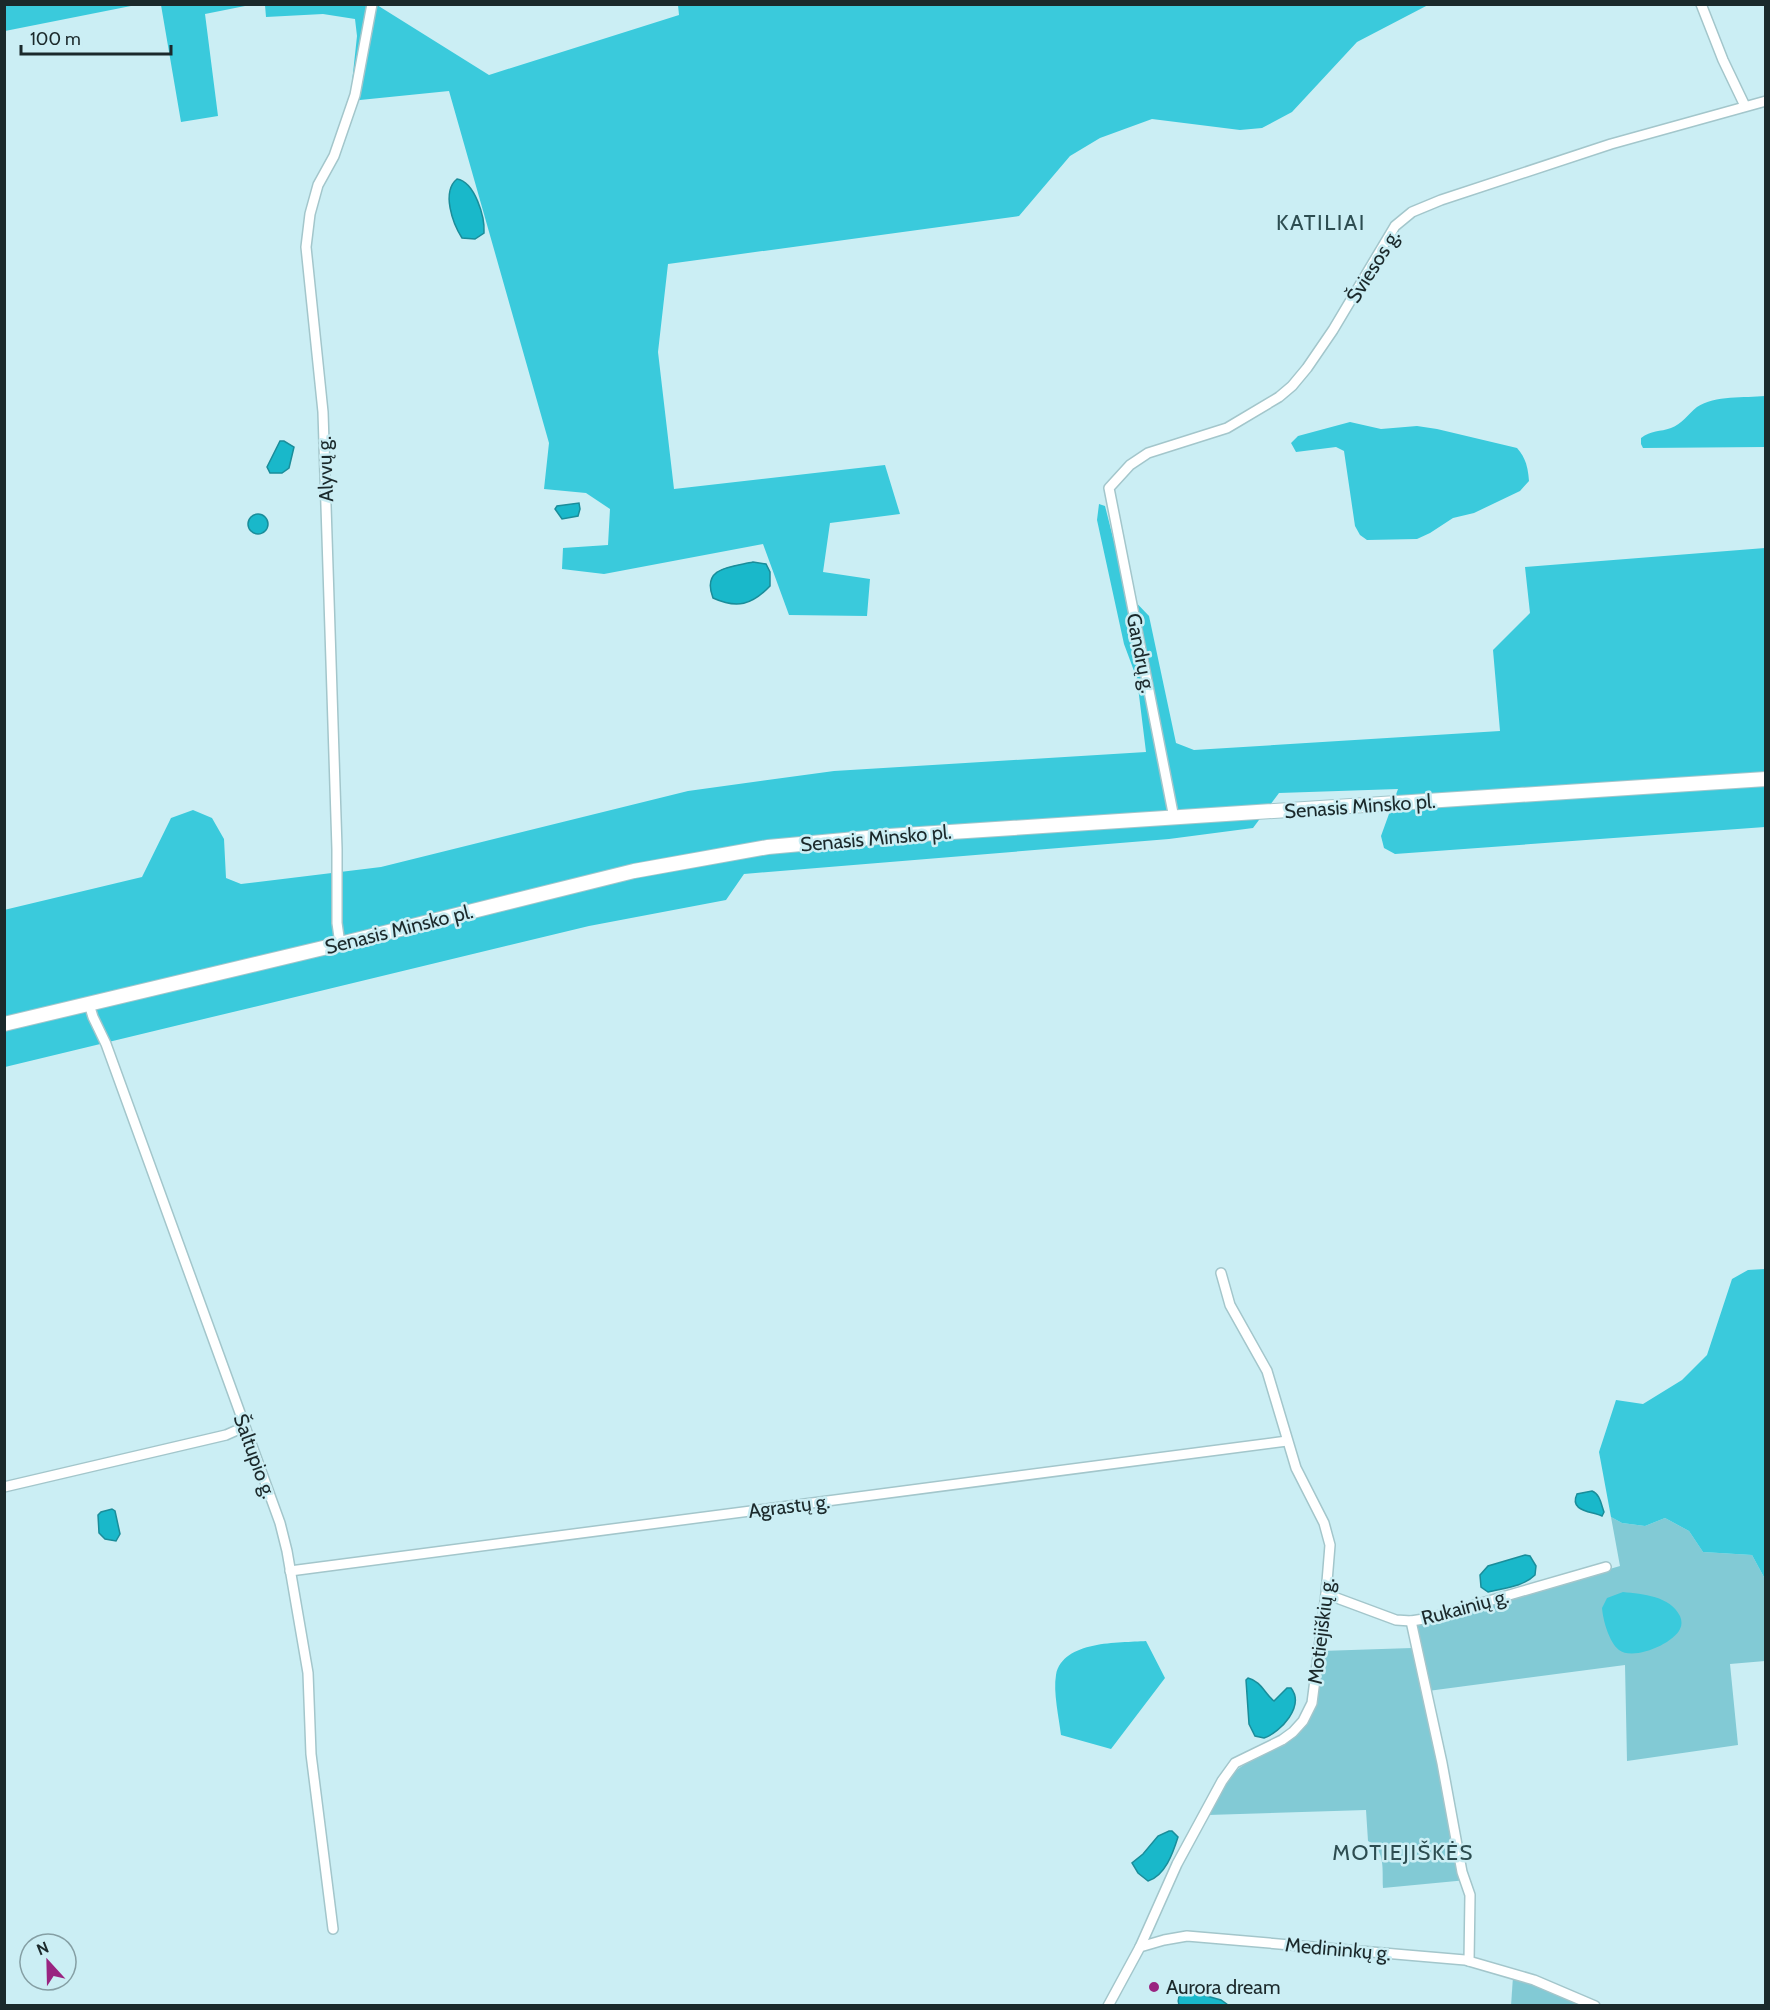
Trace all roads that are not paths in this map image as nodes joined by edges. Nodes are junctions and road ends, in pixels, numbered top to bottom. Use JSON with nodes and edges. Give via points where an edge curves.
{"nodes":[{"id":1,"x":372,"y":4,"type":"edge"},
{"id":2,"x":1701,"y":4,"type":"edge"},
{"id":3,"x":1762,"y":102,"type":"edge"},
{"id":4,"x":1745,"y":106,"type":"junction"},
{"id":5,"x":1109,"y":488,"type":"joint"},
{"id":6,"x":1766,"y":779,"type":"edge"},
{"id":7,"x":1174,"y":818,"type":"junction"},
{"id":8,"x":340,"y":945,"type":"junction"},
{"id":9,"x":89,"y":1004,"type":"junction"},
{"id":10,"x":4,"y":1024,"type":"edge"},
{"id":11,"x":1221,"y":1272,"type":"dead end"},
{"id":12,"x":244,"y":1426,"type":"junction"},
{"id":13,"x":1287,"y":1441,"type":"junction"},
{"id":14,"x":4,"y":1487,"type":"edge"},
{"id":15,"x":1606,"y":1567,"type":"dead end"},
{"id":16,"x":290,"y":1571,"type":"junction"},
{"id":17,"x":1326,"y":1594,"type":"junction"},
{"id":18,"x":1411,"y":1621,"type":"junction"},
{"id":19,"x":333,"y":1929,"type":"dead end"},
{"id":20,"x":1140,"y":1947,"type":"junction"},
{"id":21,"x":1469,"y":1961,"type":"junction"},
{"id":22,"x":1108,"y":2006,"type":"edge"},
{"id":23,"x":1595,"y":2006,"type":"edge"}],
"edges":[{"from":1,"to":8,"type":"street","name":"Alyvų g.","via":[[355,95],[334,156],[318,185],[306,247],[323,412]]},
{"from":2,"to":4,"type":"street"},
{"from":3,"to":4,"type":"street","name":"Šviesos g."},
{"from":4,"to":5,"type":"street","name":"Šviesos g.","via":[[1611,144],[1412,212],[1395,226],[1333,330],[1292,386],[1227,428],[1148,453],[1130,465]]},
{"from":5,"to":7,"type":"street","name":"Gandrų g."},
{"from":6,"to":7,"type":"main road","name":"Senasis Minsko pl."},
{"from":7,"to":8,"type":"main road","name":"Senasis Minsko pl.","via":[[826,840],[746,851],[634,872]]},
{"from":8,"to":9,"type":"main road","name":"Senasis Minsko pl."},
{"from":9,"to":10,"type":"main road","name":"Senasis Minsko pl."},
{"from":9,"to":12,"type":"street","name":"Šaltupio g."},
{"from":11,"to":13,"type":"street","name":"Motiejiškių g.","via":[[1230,1305],[1267,1371]]},
{"from":12,"to":14,"type":"street","via":[[226,1435]]},
{"from":12,"to":16,"type":"street","name":"Šaltupio g.","via":[[280,1523]]},
{"from":13,"to":16,"type":"street","name":"Agrastų g."},
{"from":13,"to":17,"type":"street","name":"Motiejiškių g.","via":[[1330,1545]]},
{"from":15,"to":18,"type":"street","name":"Rukainių g."},
{"from":16,"to":19,"type":"street","name":"Šaltupio g.","via":[[308,1673],[311,1754]]},
{"from":17,"to":18,"type":"street","name":"Rukainių g.","via":[[1396,1620]]},
{"from":17,"to":20,"type":"street","name":"Motiejiškių g.","via":[[1312,1703],[1303,1721],[1282,1740],[1235,1763],[1222,1781],[1177,1864]]},
{"from":18,"to":21,"type":"street","via":[[1470,1895]]},
{"from":20,"to":21,"type":"street","name":"Medininkų g.","via":[[1187,1936]]},
{"from":20,"to":22,"type":"street"},
{"from":21,"to":23,"type":"street","name":"Medininkų g.","via":[[1534,1980]]}]}
